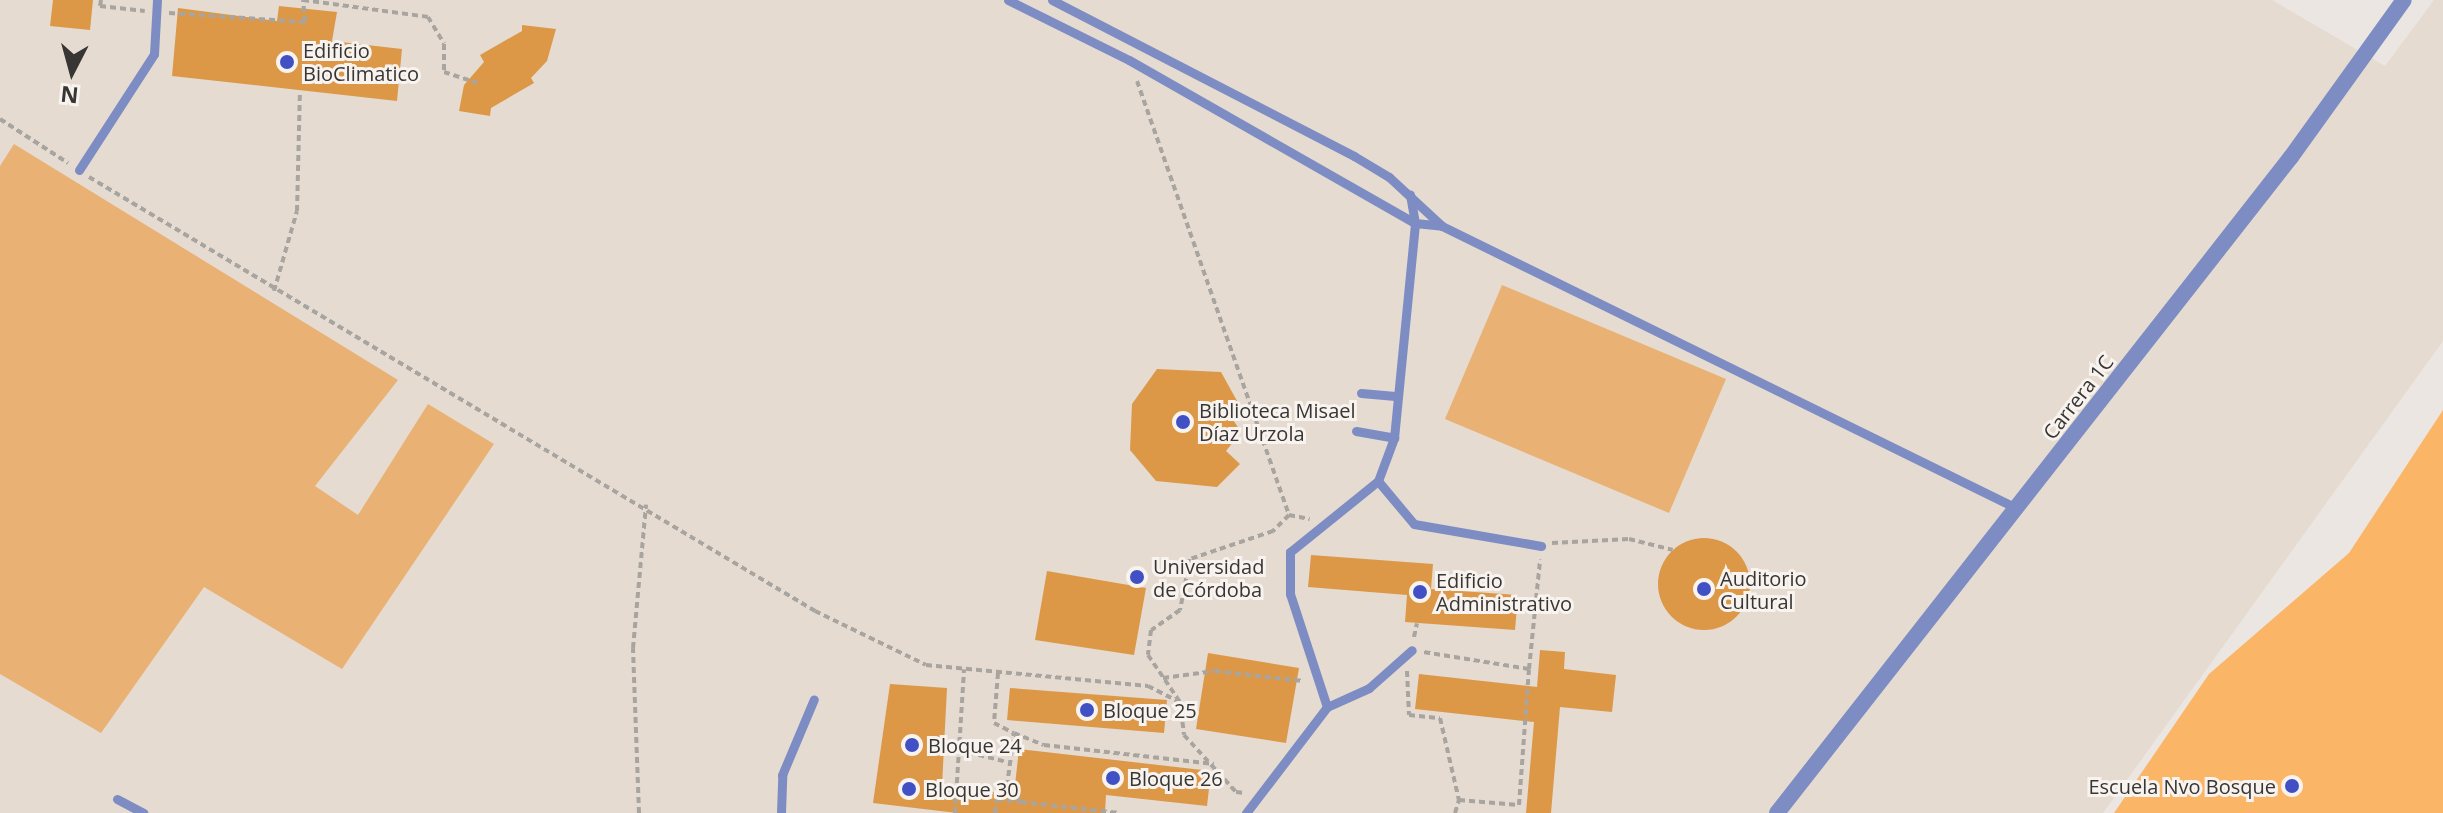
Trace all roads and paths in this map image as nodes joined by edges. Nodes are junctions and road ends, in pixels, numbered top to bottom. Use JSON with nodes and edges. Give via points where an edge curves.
{"nodes":[{"id":1,"x":101,"y":0,"type":"edge"},
{"id":2,"x":157,"y":0,"type":"edge"},
{"id":3,"x":303,"y":0,"type":"edge"},
{"id":4,"x":1008,"y":0,"type":"edge"},
{"id":5,"x":1052,"y":0,"type":"edge"},
{"id":6,"x":2404,"y":0,"type":"edge"},
{"id":7,"x":156,"y":12,"type":"junction"},
{"id":8,"x":1129,"y":60,"type":"junction"},
{"id":9,"x":477,"y":83,"type":"dead end"},
{"id":10,"x":300,"y":91,"type":"dead end"},
{"id":11,"x":0,"y":119,"type":"edge"},
{"id":12,"x":79,"y":170,"type":"junction"},
{"id":13,"x":1410,"y":194,"type":"junction"},
{"id":14,"x":1415,"y":223,"type":"junction"},
{"id":15,"x":1442,"y":226,"type":"junction"},
{"id":16,"x":274,"y":291,"type":"junction"},
{"id":17,"x":1361,"y":393,"type":"dead end"},
{"id":18,"x":1398,"y":396,"type":"junction"},
{"id":19,"x":1356,"y":431,"type":"dead end"},
{"id":20,"x":1394,"y":438,"type":"junction"},
{"id":21,"x":1378,"y":481,"type":"junction"},
{"id":22,"x":646,"y":505,"type":"junction"},
{"id":23,"x":2016,"y":508,"type":"junction"},
{"id":24,"x":1541,"y":546,"type":"junction"},
{"id":25,"x":1673,"y":550,"type":"dead end"},
{"id":26,"x":1412,"y":650,"type":"joint"},
{"id":27,"x":1394,"y":667,"type":"junction"},
{"id":28,"x":964,"y":669,"type":"junction"},
{"id":29,"x":1529,"y":669,"type":"junction"},
{"id":30,"x":998,"y":673,"type":"junction"},
{"id":31,"x":1163,"y":678,"type":"junction"},
{"id":32,"x":1317,"y":681,"type":"junction"},
{"id":33,"x":814,"y":699,"type":"dead end"},
{"id":34,"x":1180,"y":702,"type":"junction"},
{"id":35,"x":1327,"y":707,"type":"junction"},
{"id":36,"x":1014,"y":733,"type":"junction"},
{"id":37,"x":959,"y":750,"type":"junction"},
{"id":38,"x":1007,"y":762,"type":"junction"},
{"id":39,"x":1216,"y":765,"type":"junction"},
{"id":40,"x":1257,"y":796,"type":"junction"},
{"id":41,"x":117,"y":799,"type":"dead end"},
{"id":42,"x":1459,"y":800,"type":"junction"},
{"id":43,"x":1021,"y":802,"type":"junction"},
{"id":44,"x":143,"y":813,"type":"edge"},
{"id":45,"x":639,"y":813,"type":"edge"},
{"id":46,"x":781,"y":813,"type":"edge"},
{"id":47,"x":955,"y":813,"type":"edge"},
{"id":48,"x":995,"y":813,"type":"edge"},
{"id":49,"x":1119,"y":813,"type":"edge"},
{"id":50,"x":1246,"y":813,"type":"edge"},
{"id":51,"x":1455,"y":813,"type":"edge"},
{"id":52,"x":1777,"y":813,"type":"edge"}],
"edges":[{"from":1,"to":7,"type":"path","via":[[100,6]]},
{"from":2,"to":7,"type":"lane"},
{"from":3,"to":7,"type":"path","via":[[305,22]]},
{"from":3,"to":9,"type":"path","via":[[428,17],[444,44],[444,72]]},
{"from":4,"to":8,"type":"lane"},
{"from":5,"to":13,"type":"lane","via":[[1354,156]]},
{"from":6,"to":23,"type":"street","name":"Carrera 1C","via":[[2291,157]]},
{"from":7,"to":12,"type":"lane","via":[[154,54]]},
{"from":8,"to":14,"type":"lane"},
{"from":8,"to":31,"type":"path","via":[[1289,515],[1273,531],[1190,559],[1180,610],[1151,630],[1148,655]]},
{"from":10,"to":16,"type":"path","via":[[297,211]]},
{"from":11,"to":12,"type":"path"},
{"from":12,"to":16,"type":"path"},
{"from":13,"to":14,"type":"lane"},
{"from":13,"to":15,"type":"lane"},
{"from":14,"to":15,"type":"lane"},
{"from":14,"to":18,"type":"lane"},
{"from":15,"to":23,"type":"lane"},
{"from":16,"to":22,"type":"path"},
{"from":17,"to":18,"type":"lane"},
{"from":18,"to":20,"type":"lane"},
{"from":19,"to":20,"type":"lane"},
{"from":20,"to":21,"type":"lane"},
{"from":21,"to":24,"type":"lane","via":[[1414,524]]},
{"from":21,"to":32,"type":"lane","via":[[1290,552],[1290,594]]},
{"from":22,"to":28,"type":"path","via":[[815,611],[926,665]]},
{"from":22,"to":45,"type":"path","via":[[633,648]]},
{"from":23,"to":52,"type":"street","name":"Carrera 1C"},
{"from":24,"to":25,"type":"path","via":[[1598,538]]},
{"from":24,"to":29,"type":"path"},
{"from":26,"to":27,"type":"lane"},
{"from":26,"to":29,"type":"path"},
{"from":27,"to":35,"type":"lane","via":[[1369,688]]},
{"from":27,"to":42,"type":"path","via":[[1411,672],[1409,715],[1440,718]]},
{"from":28,"to":30,"type":"path"},
{"from":28,"to":37,"type":"path"},
{"from":29,"to":42,"type":"path","via":[[1519,805]]},
{"from":30,"to":34,"type":"path","via":[[1148,686]]},
{"from":30,"to":36,"type":"path","via":[[994,723]]},
{"from":31,"to":32,"type":"path","via":[[1215,671],[1257,680]]},
{"from":31,"to":34,"type":"path"},
{"from":32,"to":35,"type":"lane"},
{"from":33,"to":46,"type":"lane","via":[[782,775]]},
{"from":34,"to":39,"type":"path","via":[[1184,735]]},
{"from":35,"to":40,"type":"lane"},
{"from":36,"to":38,"type":"path"},
{"from":36,"to":39,"type":"path","via":[[1044,745]]},
{"from":37,"to":38,"type":"path"},
{"from":37,"to":47,"type":"path"},
{"from":38,"to":43,"type":"path","via":[[1007,786]]},
{"from":39,"to":40,"type":"path","via":[[1236,792]]},
{"from":40,"to":50,"type":"lane"},
{"from":41,"to":44,"type":"lane"},
{"from":42,"to":51,"type":"path"},
{"from":43,"to":48,"type":"path","via":[[997,799]]},
{"from":43,"to":49,"type":"path"}]}
